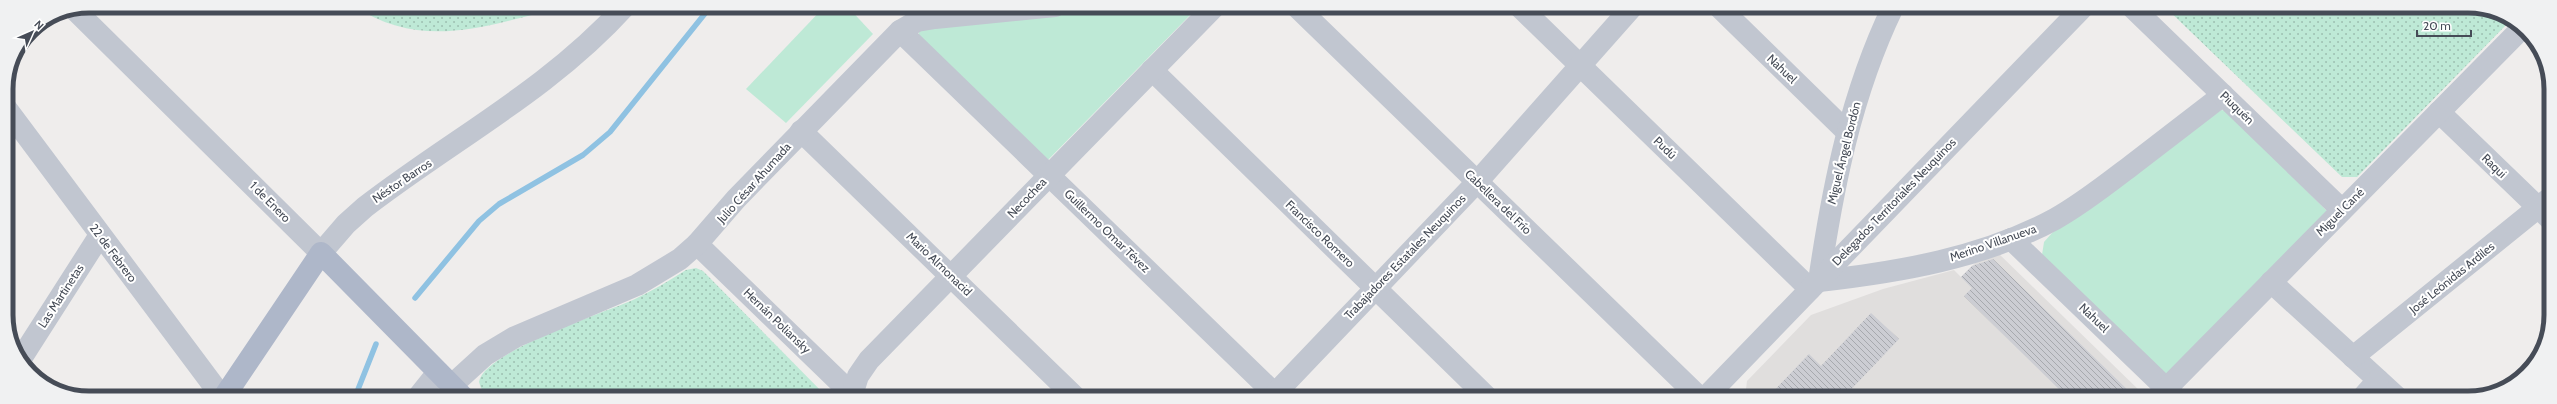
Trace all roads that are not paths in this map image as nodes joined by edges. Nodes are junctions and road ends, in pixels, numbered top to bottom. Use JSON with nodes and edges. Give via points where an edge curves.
{"nodes":[{"id":1,"x":618,"y":13,"type":"edge"},
{"id":2,"x":985,"y":13,"type":"edge"},
{"id":3,"x":1208,"y":13,"type":"edge"},
{"id":4,"x":1303,"y":13,"type":"edge"},
{"id":5,"x":1526,"y":13,"type":"edge"},
{"id":6,"x":1627,"y":13,"type":"edge"},
{"id":7,"x":1725,"y":13,"type":"edge"},
{"id":8,"x":1890,"y":13,"type":"edge"},
{"id":9,"x":2077,"y":13,"type":"edge"},
{"id":10,"x":2138,"y":13,"type":"edge"},
{"id":11,"x":79,"y":14,"type":"edge"},
{"id":12,"x":900,"y":31,"type":"junction"},
{"id":13,"x":2518,"y":32,"type":"edge"},
{"id":14,"x":1580,"y":66,"type":"junction"},
{"id":15,"x":1152,"y":70,"type":"junction"},
{"id":16,"x":2223,"y":95,"type":"junction"},
{"id":17,"x":2439,"y":112,"type":"junction"},
{"id":18,"x":13,"y":117,"type":"edge"},
{"id":19,"x":801,"y":131,"type":"junction"},
{"id":20,"x":1846,"y":131,"type":"junction"},
{"id":21,"x":1049,"y":176,"type":"junction"},
{"id":22,"x":1477,"y":182,"type":"junction"},
{"id":23,"x":2544,"y":206,"type":"edge"},
{"id":24,"x":2342,"y":210,"type":"junction"},
{"id":25,"x":2544,"y":210,"type":"edge"},
{"id":26,"x":100,"y":235,"type":"junction"},
{"id":27,"x":2011,"y":239,"type":"junction"},
{"id":28,"x":697,"y":244,"type":"junction"},
{"id":29,"x":321,"y":252,"type":"junction"},
{"id":30,"x":951,"y":276,"type":"junction"},
{"id":31,"x":2271,"y":282,"type":"junction"},
{"id":32,"x":1814,"y":285,"type":"junction"},
{"id":33,"x":1376,"y":288,"type":"junction"},
{"id":34,"x":24,"y":354,"type":"edge"},
{"id":35,"x":2353,"y":357,"type":"junction"},
{"id":36,"x":2378,"y":380,"type":"junction"},
{"id":37,"x":451,"y":385,"type":"edge"},
{"id":38,"x":218,"y":391,"type":"edge"},
{"id":39,"x":227,"y":391,"type":"edge"},
{"id":40,"x":434,"y":391,"type":"edge"},
{"id":41,"x":848,"y":391,"type":"edge"},
{"id":42,"x":855,"y":391,"type":"edge"},
{"id":43,"x":1069,"y":391,"type":"edge"},
{"id":44,"x":1270,"y":391,"type":"edge"},
{"id":45,"x":1280,"y":391,"type":"edge"},
{"id":46,"x":1481,"y":391,"type":"edge"},
{"id":47,"x":1693,"y":391,"type":"edge"},
{"id":48,"x":1712,"y":391,"type":"edge"},
{"id":49,"x":2162,"y":391,"type":"edge"},
{"id":50,"x":2170,"y":391,"type":"edge"},
{"id":51,"x":2368,"y":391,"type":"edge"},
{"id":52,"x":2390,"y":391,"type":"edge"}],
"edges":[{"from":1,"to":29,"type":"street","name":"Néstor Barros","via":[[578,53],[530,92],[365,206]]},
{"from":2,"to":12,"type":"street","name":"Julio César Ahumada","via":[[917,21]]},
{"from":3,"to":15,"type":"street","name":"Necochea"},
{"from":4,"to":22,"type":"street","name":"Cabellera del Frío"},
{"from":5,"to":14,"type":"street","name":"Pudú"},
{"from":6,"to":14,"type":"street","name":"Trabajadores Estatales Neuquinos"},
{"from":7,"to":20,"type":"street","name":"Nahuel"},
{"from":8,"to":20,"type":"street","name":"Miguel Ángel Bordón","via":[[1873,52]]},
{"from":9,"to":32,"type":"street","name":"Delegados Territoriales Neuquinos"},
{"from":10,"to":16,"type":"street","name":"Piuquén"},
{"from":11,"to":29,"type":"street","name":"1 de Enero"},
{"from":12,"to":19,"type":"street","name":"Julio César Ahumada"},
{"from":12,"to":21,"type":"street","name":"Guillermo Omar Tévez"},
{"from":13,"to":17,"type":"street","name":"Miguel Cané"},
{"from":14,"to":22,"type":"street","name":"Trabajadores Estatales Neuquinos"},
{"from":14,"to":32,"type":"street","name":"Pudú"},
{"from":15,"to":21,"type":"street","name":"Necochea"},
{"from":15,"to":33,"type":"street","name":"Francisco Romero"},
{"from":16,"to":24,"type":"street","name":"Piuquén"},
{"from":16,"to":27,"type":"street","name":"Merino Villanueva","via":[[2077,206],[2034,230]]},
{"from":17,"to":23,"type":"street","name":"Raqui"},
{"from":17,"to":24,"type":"street","name":"Miguel Cané"},
{"from":18,"to":26,"type":"street","name":"22 de Febrero"},
{"from":19,"to":28,"type":"street","name":"Julio César Ahumada"},
{"from":19,"to":30,"type":"street","name":"Mario Almonacid"},
{"from":20,"to":32,"type":"street","name":"Miguel Ángel Bordón"},
{"from":21,"to":30,"type":"street","name":"Necochea"},
{"from":21,"to":44,"type":"street","name":"Guillermo Omar Tévez"},
{"from":22,"to":33,"type":"street","name":"Trabajadores Estatales Neuquinos"},
{"from":22,"to":47,"type":"street","name":"Cabellera del Frío"},
{"from":24,"to":31,"type":"street","name":"Miguel Cané"},
{"from":25,"to":35,"type":"street","name":"José Leónidas Ardiles"},
{"from":26,"to":34,"type":"street","name":"Las Martinetas"},
{"from":26,"to":38,"type":"street","name":"22 de Febrero"},
{"from":27,"to":32,"type":"street","name":"Merino Villanueva","via":[[1922,266]]},
{"from":27,"to":49,"type":"street","name":"Nahuel"},
{"from":28,"to":37,"type":"street","name":"Julio César Ahumada","via":[[670,267],[648,280],[548,321],[505,342],[485,355]]},
{"from":28,"to":41,"type":"street","name":"Hernán Poliansky"},
{"from":29,"to":37,"type":"main road","name":"1 de Enero"},
{"from":29,"to":39,"type":"main road","name":"Néstor Barros"},
{"from":30,"to":42,"type":"street","name":"Necochea","via":[[863,367]]},
{"from":30,"to":43,"type":"street","name":"Mario Almonacid"},
{"from":31,"to":35,"type":"street"},
{"from":31,"to":50,"type":"street","name":"Miguel Cané"},
{"from":32,"to":48,"type":"street","name":"Delegados Territoriales Neuquinos"},
{"from":33,"to":45,"type":"street","name":"Trabajadores Estatales Neuquinos"},
{"from":33,"to":46,"type":"street","name":"Francisco Romero"},
{"from":35,"to":36,"type":"street"},
{"from":36,"to":51,"type":"street"},
{"from":36,"to":52,"type":"street"},
{"from":37,"to":40,"type":"street","name":"Julio César Ahumada"}]}
